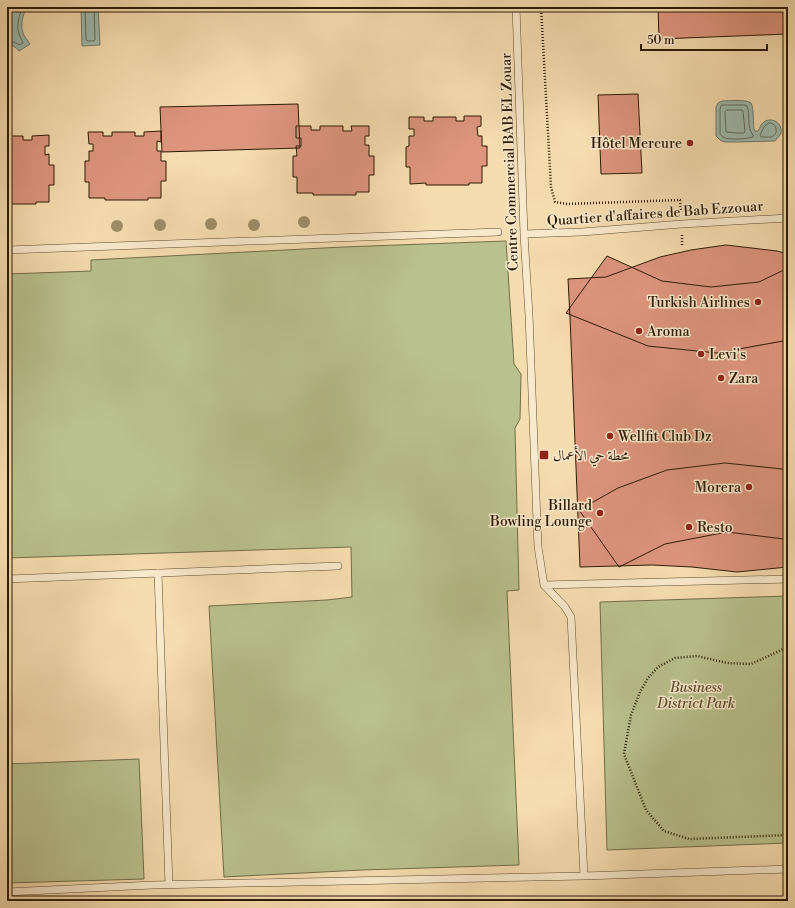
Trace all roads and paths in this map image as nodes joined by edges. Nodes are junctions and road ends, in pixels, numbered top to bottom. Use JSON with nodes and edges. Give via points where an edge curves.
{"nodes":[{"id":1,"x":516,"y":7,"type":"edge"},
{"id":2,"x":541,"y":7,"type":"edge"},
{"id":3,"x":788,"y":218,"type":"edge"},
{"id":4,"x":682,"y":224,"type":"junction"},
{"id":5,"x":498,"y":232,"type":"dead end"},
{"id":6,"x":524,"y":234,"type":"junction"},
{"id":7,"x":682,"y":245,"type":"dead end"},
{"id":8,"x":7,"y":250,"type":"edge"},
{"id":9,"x":338,"y":566,"type":"dead end"},
{"id":10,"x":158,"y":573,"type":"junction"},
{"id":11,"x":7,"y":579,"type":"edge"},
{"id":12,"x":788,"y":579,"type":"edge"},
{"id":13,"x":544,"y":585,"type":"junction"},
{"id":14,"x":788,"y":647,"type":"edge"},
{"id":15,"x":788,"y":835,"type":"edge"},
{"id":16,"x":788,"y":869,"type":"edge"},
{"id":17,"x":584,"y":876,"type":"junction"},
{"id":18,"x":169,"y":885,"type":"junction"},
{"id":19,"x":7,"y":892,"type":"edge"}],
"edges":[{"from":1,"to":6,"type":"lane","name":"Centre Commercial BAB EL Zouar"},
{"from":2,"to":4,"type":"path","via":[[551,187],[555,202],[568,204],[680,200]]},
{"from":3,"to":4,"type":"lane","name":"Quartier d'affaires de Bab Ezzouar"},
{"from":4,"to":6,"type":"lane","name":"Quartier d'affaires de Bab Ezzouar"},
{"from":4,"to":7,"type":"path"},
{"from":5,"to":8,"type":"lane"},
{"from":6,"to":13,"type":"lane","name":"Centre Commercial BAB EL Zouar","via":[[538,547]]},
{"from":9,"to":10,"type":"lane"},
{"from":10,"to":11,"type":"lane"},
{"from":10,"to":18,"type":"lane"},
{"from":12,"to":13,"type":"lane"},
{"from":13,"to":17,"type":"lane","via":[[571,617]]},
{"from":14,"to":15,"type":"path","via":[[751,664],[727,664],[697,656],[675,658],[658,667],[640,692],[631,715],[624,754],[646,810],[664,831],[689,839]]},
{"from":16,"to":17,"type":"lane"},
{"from":17,"to":18,"type":"lane"},
{"from":18,"to":19,"type":"lane"}]}
